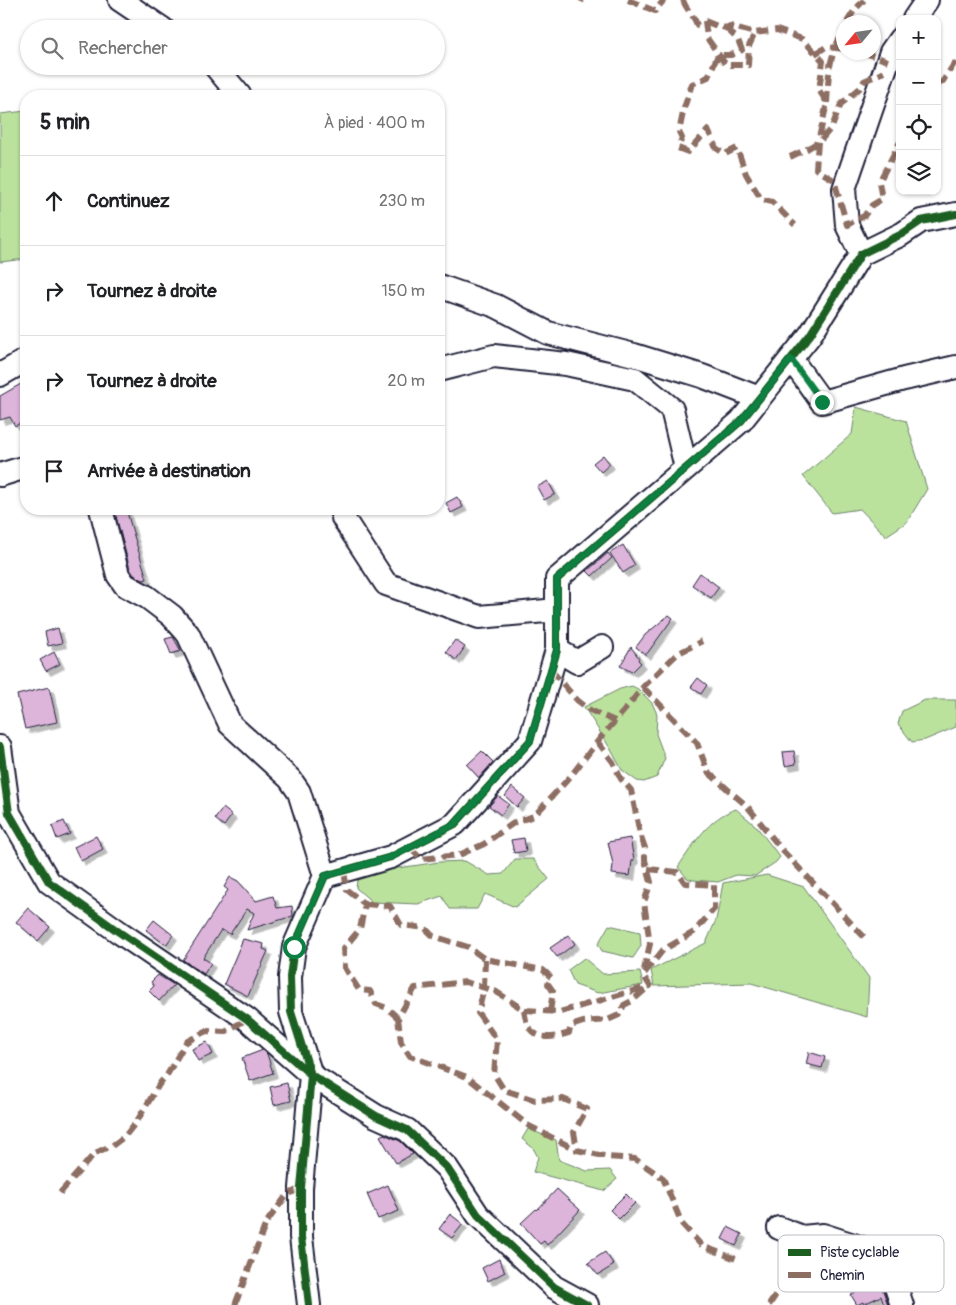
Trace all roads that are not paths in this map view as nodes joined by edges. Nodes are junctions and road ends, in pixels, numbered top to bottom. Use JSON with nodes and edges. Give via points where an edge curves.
{"nodes":[{"id":1,"x":120,"y":0,"type":"edge"},
{"id":2,"x":927,"y":0,"type":"edge"},
{"id":3,"x":917,"y":15,"type":"edge"},
{"id":4,"x":150,"y":20,"type":"edge"},
{"id":5,"x":896,"y":45,"type":"edge"},
{"id":6,"x":222,"y":75,"type":"edge"},
{"id":7,"x":235,"y":90,"type":"edge"},
{"id":8,"x":956,"y":214,"type":"edge"},
{"id":9,"x":862,"y":254,"type":"junction"},
{"id":10,"x":445,"y":288,"type":"edge"},
{"id":11,"x":791,"y":359,"type":"junction"},
{"id":12,"x":20,"y":363,"type":"edge"},
{"id":13,"x":956,"y":367,"type":"edge"},
{"id":14,"x":445,"y":368,"type":"edge"},
{"id":15,"x":0,"y":375,"type":"edge"},
{"id":16,"x":759,"y":398,"type":"junction"},
{"id":17,"x":686,"y":468,"type":"junction"},
{"id":18,"x":20,"y":469,"type":"edge"},
{"id":19,"x":0,"y":475,"type":"edge"},
{"id":20,"x":103,"y":515,"type":"edge"},
{"id":21,"x":344,"y":515,"type":"edge"},
{"id":22,"x":557,"y":610,"type":"junction"},
{"id":23,"x":602,"y":647,"type":"dead end"},
{"id":24,"x":557,"y":650,"type":"junction"},
{"id":25,"x":0,"y":747,"type":"edge"},
{"id":26,"x":325,"y":876,"type":"junction"},
{"id":27,"x":311,"y":1075,"type":"junction"},
{"id":28,"x":780,"y":1228,"type":"dead end"},
{"id":29,"x":797,"y":1235,"type":"edge"},
{"id":30,"x":898,"y":1292,"type":"edge"},
{"id":31,"x":309,"y":1305,"type":"edge"},
{"id":32,"x":587,"y":1305,"type":"edge"},
{"id":33,"x":902,"y":1305,"type":"edge"}],
"edges":[{"from":1,"to":4,"type":"street"},
{"from":2,"to":3,"type":"street"},
{"from":5,"to":9,"type":"street","via":[[844,189],[847,225]]},
{"from":6,"to":7,"type":"street"},
{"from":8,"to":9,"type":"street","via":[[922,220]]},
{"from":9,"to":11,"type":"street"},
{"from":10,"to":16,"type":"street","via":[[496,306],[548,333],[660,363]]},
{"from":11,"to":13,"type":"street","via":[[822,402]]},
{"from":11,"to":16,"type":"street"},
{"from":12,"to":15,"type":"street"},
{"from":14,"to":17,"type":"street","via":[[494,356],[566,364],[635,379],[672,409]]},
{"from":16,"to":17,"type":"street","via":[[741,421]]},
{"from":17,"to":22,"type":"street","via":[[557,579]]},
{"from":18,"to":19,"type":"street"},
{"from":20,"to":26,"type":"street","via":[[118,575],[125,585],[172,616],[188,634],[230,724],[290,778],[299,792]]},
{"from":21,"to":22,"type":"street","via":[[386,584],[479,617]]},
{"from":22,"to":24,"type":"street"},
{"from":23,"to":24,"type":"street","via":[[577,662]]},
{"from":24,"to":26,"type":"street","via":[[530,741],[455,824],[391,857]]},
{"from":25,"to":27,"type":"street","via":[[9,813],[49,882],[248,1019]]},
{"from":26,"to":27,"type":"street","via":[[294,947],[290,977],[291,1012]]},
{"from":27,"to":31,"type":"street","via":[[300,1188],[301,1237]]},
{"from":27,"to":32,"type":"street","via":[[376,1116],[407,1130],[447,1168],[478,1214],[554,1286]]},
{"from":28,"to":29,"type":"street"},
{"from":30,"to":33,"type":"street"}]}
